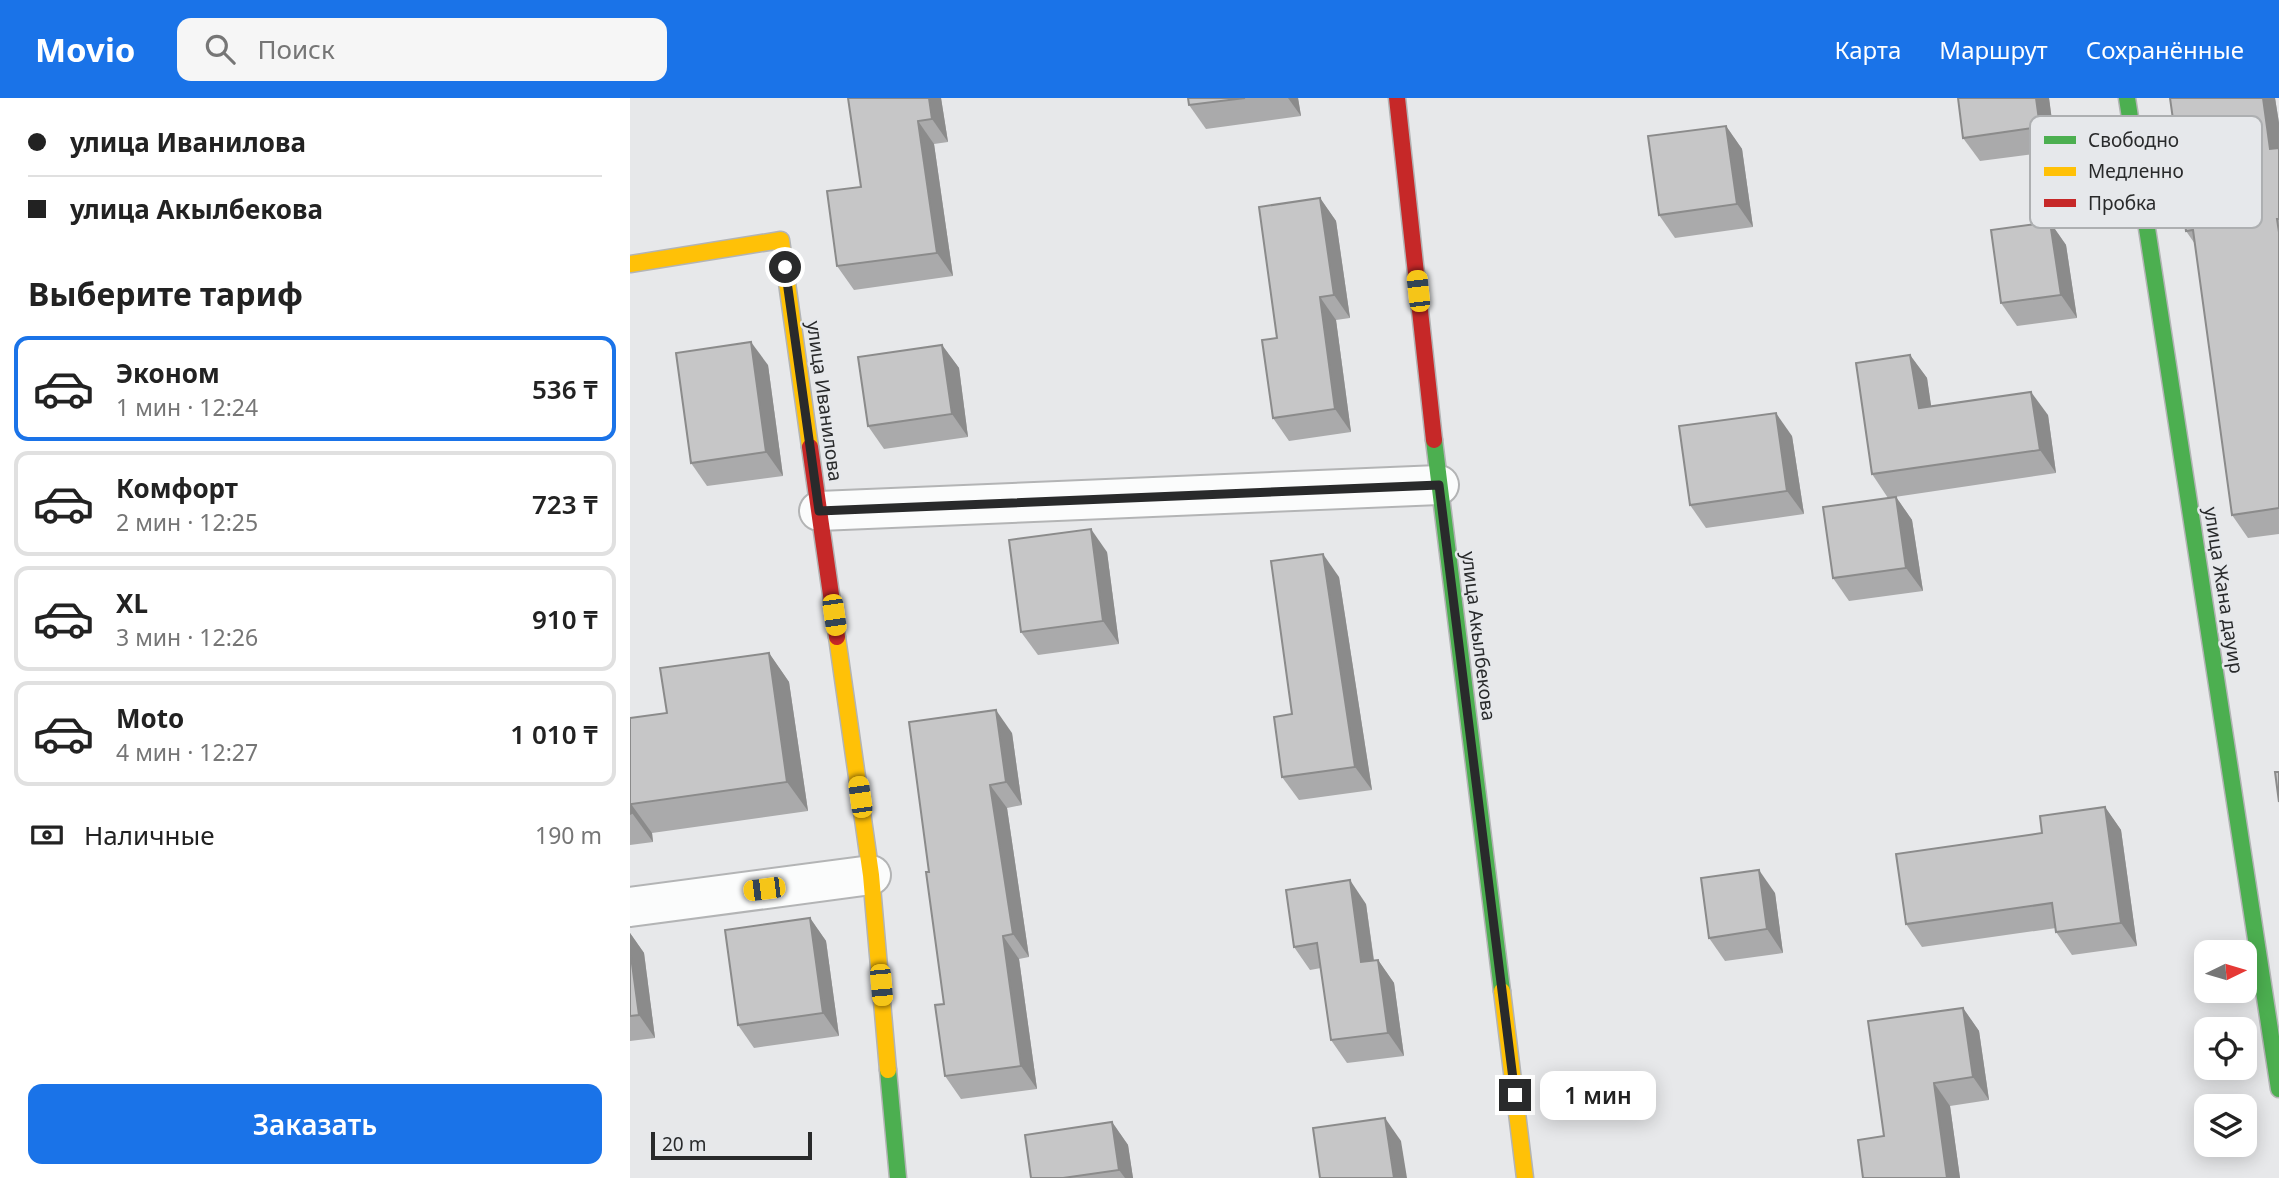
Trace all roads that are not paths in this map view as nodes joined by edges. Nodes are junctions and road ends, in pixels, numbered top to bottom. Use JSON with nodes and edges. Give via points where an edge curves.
{"nodes":[{"id":1,"x":1398,"y":98,"type":"edge"},
{"id":2,"x":2127,"y":98,"type":"edge"},
{"id":3,"x":2130,"y":116,"type":"edge"},
{"id":4,"x":2147,"y":228,"type":"edge"},
{"id":5,"x":630,"y":264,"type":"edge"},
{"id":6,"x":1439,"y":485,"type":"junction"},
{"id":7,"x":819,"y":511,"type":"junction"},
{"id":8,"x":871,"y":875,"type":"junction"},
{"id":9,"x":630,"y":907,"type":"edge"},
{"id":10,"x":2279,"y":1088,"type":"edge"},
{"id":11,"x":898,"y":1178,"type":"edge"},
{"id":12,"x":1525,"y":1178,"type":"edge"}],
"edges":[{"from":1,"to":6,"type":"street","name":"улица Акылбекова"},
{"from":2,"to":3,"type":"street","name":"улица Жана дауир"},
{"from":4,"to":10,"type":"street","name":"улица Жана дауир"},
{"from":5,"to":7,"type":"street","name":"улица Иванилова","via":[[781,240]]},
{"from":6,"to":7,"type":"street"},
{"from":6,"to":12,"type":"street","name":"улица Акылбекова"},
{"from":7,"to":8,"type":"street","name":"улица Иванилова"},
{"from":8,"to":9,"type":"street"},
{"from":8,"to":11,"type":"street","name":"улица Иванилова"}]}
